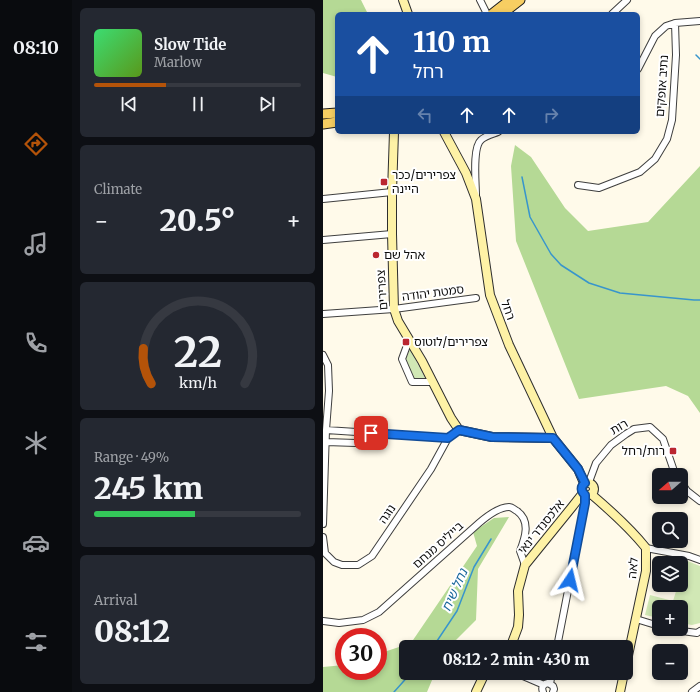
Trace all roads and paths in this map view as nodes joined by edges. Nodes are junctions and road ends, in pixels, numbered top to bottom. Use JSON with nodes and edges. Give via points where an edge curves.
{"nodes":[{"id":1,"x":403,"y":0,"type":"edge"},
{"id":2,"x":480,"y":0,"type":"edge"},
{"id":3,"x":510,"y":0,"type":"edge"},
{"id":4,"x":520,"y":0,"type":"edge"},
{"id":5,"x":627,"y":0,"type":"edge"},
{"id":6,"x":407,"y":12,"type":"edge"},
{"id":7,"x":486,"y":12,"type":"edge"},
{"id":8,"x":495,"y":12,"type":"edge"},
{"id":9,"x":505,"y":12,"type":"edge"},
{"id":10,"x":614,"y":12,"type":"edge"},
{"id":11,"x":700,"y":21,"type":"edge"},
{"id":12,"x":675,"y":23,"type":"junction"},
{"id":13,"x":640,"y":65,"type":"edge"},
{"id":14,"x":335,"y":113,"type":"edge"},
{"id":15,"x":323,"y":114,"type":"edge"},
{"id":16,"x":335,"y":122,"type":"edge"},
{"id":17,"x":323,"y":124,"type":"edge"},
{"id":18,"x":394,"y":134,"type":"edge"},
{"id":19,"x":445,"y":134,"type":"edge"},
{"id":20,"x":492,"y":134,"type":"edge"},
{"id":21,"x":578,"y":185,"type":"dead end"},
{"id":22,"x":392,"y":192,"type":"junction"},
{"id":23,"x":323,"y":198,"type":"edge"},
{"id":24,"x":476,"y":199,"type":"junction"},
{"id":25,"x":392,"y":234,"type":"junction"},
{"id":26,"x":323,"y":240,"type":"edge"},
{"id":27,"x":475,"y":298,"type":"dead end"},
{"id":28,"x":394,"y":309,"type":"junction"},
{"id":29,"x":323,"y":314,"type":"edge"},
{"id":30,"x":409,"y":340,"type":"junction"},
{"id":31,"x":323,"y":355,"type":"edge"},
{"id":32,"x":323,"y":360,"type":"edge"},
{"id":33,"x":328,"y":370,"type":"junction"},
{"id":34,"x":433,"y":382,"type":"junction"},
{"id":35,"x":326,"y":430,"type":"junction"},
{"id":36,"x":459,"y":430,"type":"junction"},
{"id":37,"x":371,"y":433,"type":"junction"},
{"id":38,"x":448,"y":438,"type":"junction"},
{"id":39,"x":553,"y":438,"type":"junction"},
{"id":40,"x":326,"y":442,"type":"junction"},
{"id":41,"x":674,"y":468,"type":"edge"},
{"id":42,"x":587,"y":482,"type":"junction"},
{"id":43,"x":688,"y":492,"type":"edge"},
{"id":44,"x":586,"y":494,"type":"junction"},
{"id":45,"x":700,"y":502,"type":"edge"},
{"id":46,"x":323,"y":524,"type":"edge"},
{"id":47,"x":323,"y":537,"type":"edge"},
{"id":48,"x":646,"y":548,"type":"junction"},
{"id":49,"x":700,"y":560,"type":"edge"},
{"id":50,"x":525,"y":565,"type":"junction"},
{"id":51,"x":636,"y":620,"type":"junction"},
{"id":52,"x":323,"y":621,"type":"edge"},
{"id":53,"x":652,"y":624,"type":"edge"},
{"id":54,"x":700,"y":631,"type":"edge"},
{"id":55,"x":688,"y":632,"type":"edge"},
{"id":56,"x":514,"y":640,"type":"edge"},
{"id":57,"x":558,"y":640,"type":"edge"},
{"id":58,"x":632,"y":640,"type":"edge"},
{"id":59,"x":482,"y":680,"type":"edge"},
{"id":60,"x":536,"y":680,"type":"edge"},
{"id":61,"x":549,"y":680,"type":"edge"},
{"id":62,"x":623,"y":680,"type":"edge"},
{"id":63,"x":547,"y":684,"type":"junction"},
{"id":64,"x":700,"y":686,"type":"edge"},
{"id":65,"x":476,"y":692,"type":"edge"},
{"id":66,"x":543,"y":692,"type":"edge"},
{"id":67,"x":554,"y":692,"type":"edge"},
{"id":68,"x":620,"y":692,"type":"edge"},
{"id":69,"x":693,"y":692,"type":"edge"}],
"edges":[{"from":1,"to":6,"type":"street"},
{"from":2,"to":7,"type":"street"},
{"from":3,"to":8,"type":"main road"},
{"from":4,"to":9,"type":"main road"},
{"from":5,"to":10,"type":"street"},
{"from":11,"to":12,"type":"street"},
{"from":12,"to":13,"type":"street","via":[[655,36]]},
{"from":12,"to":21,"type":"street","name":"נתיב אופקים","via":[[672,120],[667,139],[655,159],[640,172],[599,188]]},
{"from":14,"to":15,"type":"main road"},
{"from":16,"to":17,"type":"main road"},
{"from":18,"to":22,"type":"street","name":"צפרירים"},
{"from":19,"to":24,"type":"street","name":"רחל","via":[[466,173]]},
{"from":20,"to":24,"type":"street","via":[[484,137],[477,145]]},
{"from":22,"to":23,"type":"street"},
{"from":22,"to":25,"type":"street","name":"צפרירים"},
{"from":24,"to":39,"type":"street","name":"רחל","via":[[490,295],[509,345]]},
{"from":25,"to":26,"type":"street"},
{"from":25,"to":28,"type":"street","name":"צפרירים"},
{"from":27,"to":28,"type":"street","name":"סמטת יהודה"},
{"from":28,"to":29,"type":"street","name":"סמטת יהודה"},
{"from":28,"to":30,"type":"street","name":"צפרירים"},
{"from":30,"to":34,"type":"street","name":"צפרירים"},
{"from":30,"to":34,"type":"street","via":[[402,359],[412,382]]},
{"from":31,"to":33,"type":"street"},
{"from":32,"to":33,"type":"street"},
{"from":33,"to":35,"type":"street"},
{"from":34,"to":36,"type":"street","name":"צפרירים"},
{"from":35,"to":37,"type":"street"},
{"from":35,"to":40,"type":"street"},
{"from":36,"to":38,"type":"street"},
{"from":36,"to":39,"type":"street","via":[[492,437]]},
{"from":37,"to":38,"type":"street"},
{"from":37,"to":40,"type":"street","via":[[356,443]]},
{"from":38,"to":47,"type":"street","name":"נוגה","via":[[431,469],[372,556],[358,565],[334,562],[325,553]]},
{"from":39,"to":42,"type":"street","name":"רחל"},
{"from":40,"to":46,"type":"street"},
{"from":41,"to":42,"type":"street","name":"רות","via":[[663,439],[650,427],[634,429],[611,445],[596,463]]},
{"from":42,"to":44,"type":"street","via":[[581,486],[581,491]]},
{"from":43,"to":45,"type":"street"},
{"from":44,"to":48,"type":"street","name":"לאה","via":[[614,514]]},
{"from":44,"to":50,"type":"street","name":"אלכסנדר ינאי","via":[[572,507]]},
{"from":44,"to":57,"type":"street"},
{"from":48,"to":49,"type":"street"},
{"from":48,"to":51,"type":"street","name":"לאה","via":[[646,571]]},
{"from":50,"to":52,"type":"street","name":"בייליס מנחם","via":[[520,551],[526,535],[525,522],[512,508],[503,508],[479,523],[379,612],[363,620],[339,623]]},
{"from":50,"to":56,"type":"street","name":"אלכסנדר ינאי","via":[[519,591],[518,627]]},
{"from":51,"to":53,"type":"street"},
{"from":51,"to":58,"type":"street","name":"לאה"},
{"from":54,"to":55,"type":"street"},
{"from":59,"to":65,"type":"street"},
{"from":60,"to":63,"type":"street"},
{"from":61,"to":63,"type":"street"},
{"from":62,"to":68,"type":"street"},
{"from":63,"to":66,"type":"street","via":[[542,689]]},
{"from":63,"to":67,"type":"street","via":[[553,686]]},
{"from":64,"to":69,"type":"street"}]}
